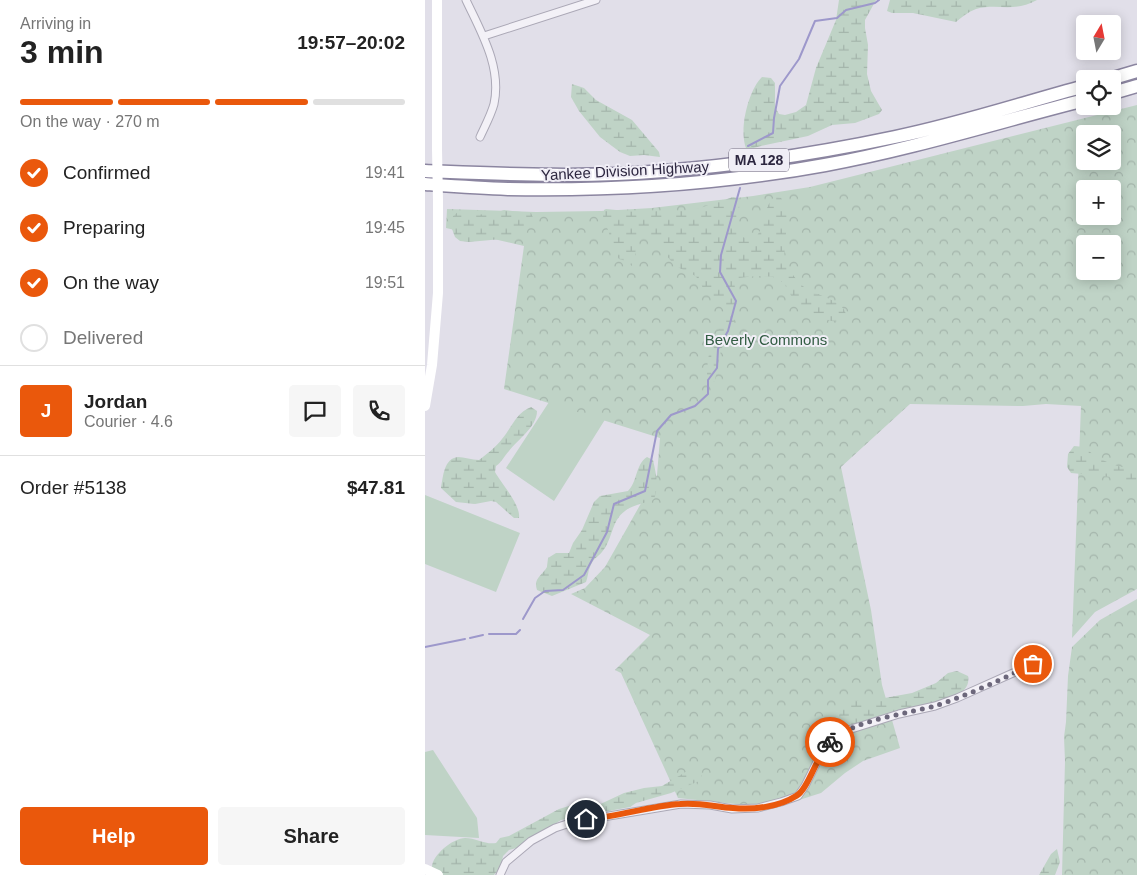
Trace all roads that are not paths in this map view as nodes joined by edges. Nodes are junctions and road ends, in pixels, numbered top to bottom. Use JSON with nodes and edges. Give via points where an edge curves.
{"nodes":[{"id":1,"x":437,"y":0,"type":"edge"},
{"id":2,"x":467,"y":0,"type":"edge"},
{"id":3,"x":596,"y":0,"type":"edge"},
{"id":4,"x":484,"y":36,"type":"junction"},
{"id":5,"x":1137,"y":72,"type":"edge"},
{"id":6,"x":1121,"y":76,"type":"edge"},
{"id":7,"x":1137,"y":86,"type":"edge"},
{"id":8,"x":1076,"y":88,"type":"edge"},
{"id":9,"x":1121,"y":91,"type":"edge"},
{"id":10,"x":1076,"y":102,"type":"edge"},
{"id":11,"x":480,"y":137,"type":"dead end"},
{"id":12,"x":425,"y":171,"type":"edge"},
{"id":13,"x":425,"y":184,"type":"edge"},
{"id":14,"x":425,"y":403,"type":"edge"},
{"id":15,"x":425,"y":406,"type":"edge"},
{"id":16,"x":1033,"y":664,"type":"dead end"},
{"id":17,"x":425,"y":869,"type":"edge"},
{"id":18,"x":438,"y":875,"type":"edge"},
{"id":19,"x":500,"y":875,"type":"edge"}],
"edges":[{"from":1,"to":14,"type":"street","bridge":true,"via":[[437,293],[432,365]]},
{"from":2,"to":4,"type":"street"},
{"from":3,"to":4,"type":"street"},
{"from":4,"to":11,"type":"street","via":[[492,59],[496,89],[491,112]]},
{"from":5,"to":6,"type":"highway"},
{"from":7,"to":9,"type":"highway"},
{"from":8,"to":12,"type":"highway","name":"Yankee Division Highway","number":"MA 128","via":[[897,137],[715,166],[652,172],[533,176]]},
{"from":10,"to":13,"type":"highway","name":"Yankee Division Highway","number":"MA 128","via":[[904,148],[825,165],[731,179],[596,188],[507,189]]},
{"from":14,"to":15,"type":"street"},
{"from":16,"to":19,"type":"street","via":[[942,703],[845,731],[825,748],[798,796],[758,808],[681,804],[573,822],[531,841],[506,862]]},
{"from":17,"to":18,"type":"street"}]}
